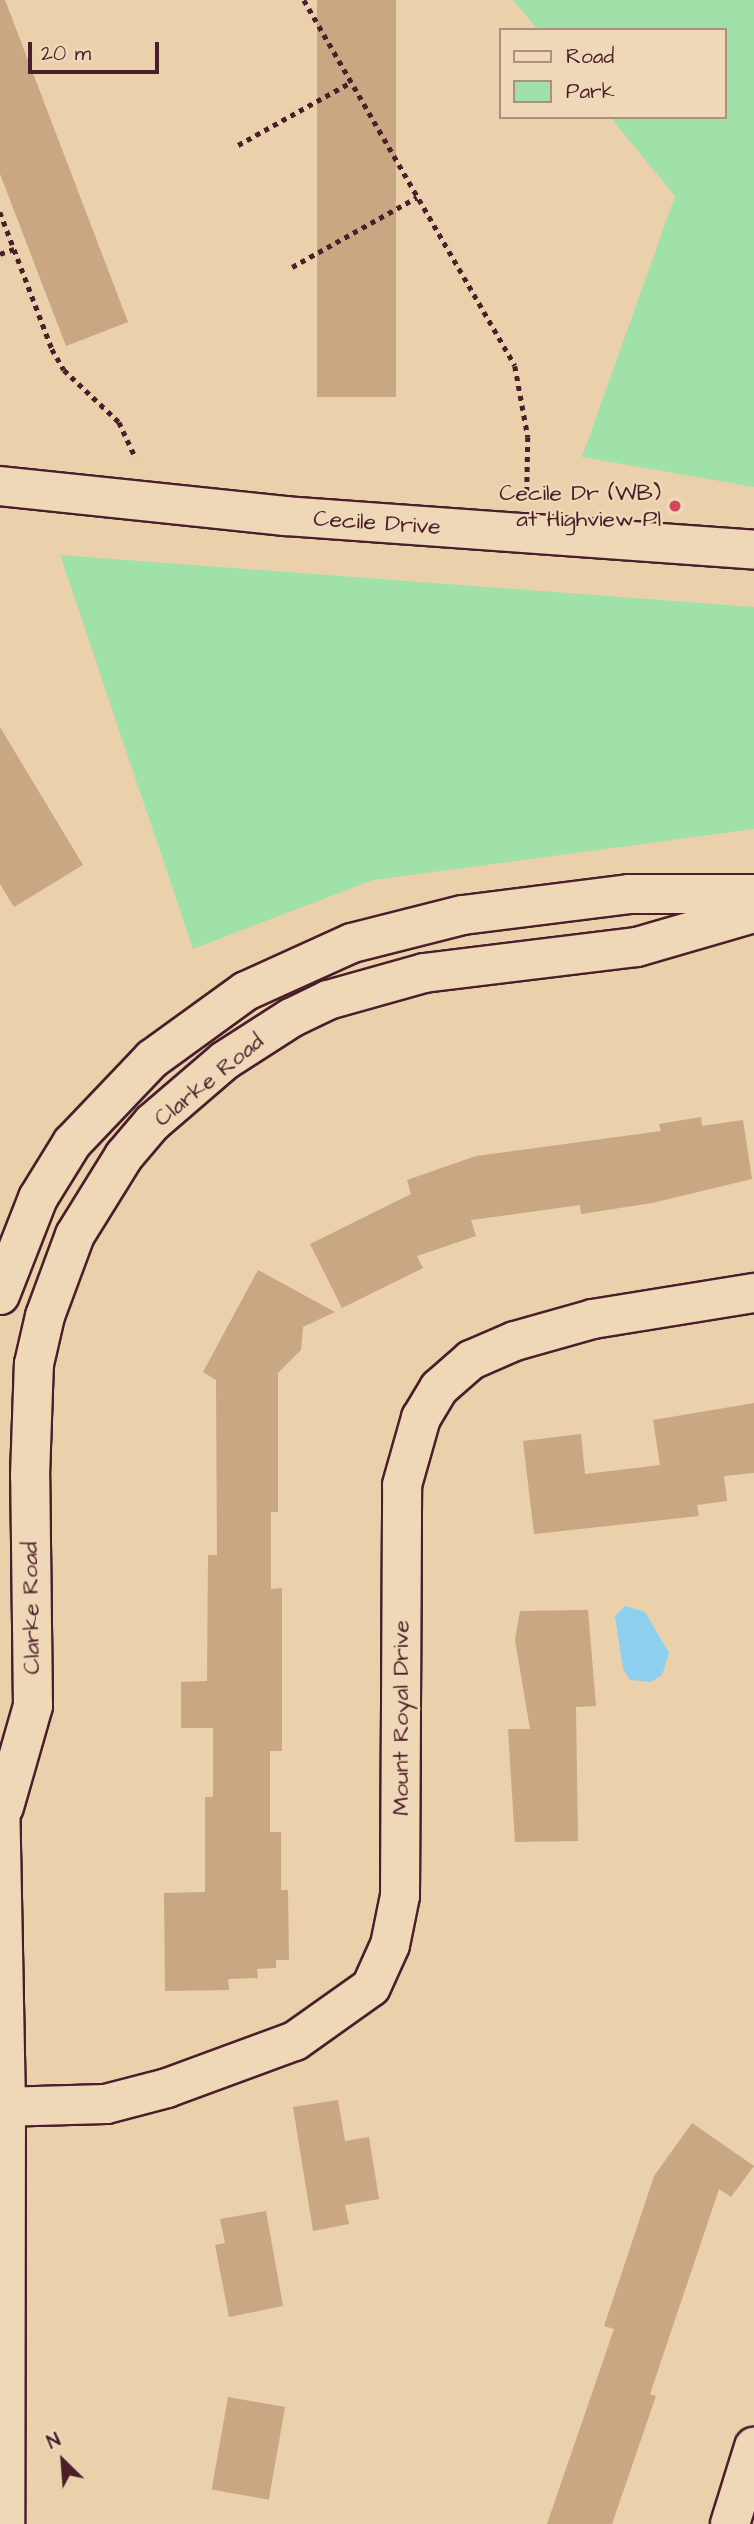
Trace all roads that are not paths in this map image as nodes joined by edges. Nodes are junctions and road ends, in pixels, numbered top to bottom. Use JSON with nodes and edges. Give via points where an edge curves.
{"nodes":[{"id":1,"x":0,"y":486,"type":"edge"},
{"id":2,"x":754,"y":550,"type":"edge"},
{"id":3,"x":754,"y":894,"type":"edge"},
{"id":4,"x":754,"y":913,"type":"edge"},
{"id":5,"x":754,"y":1293,"type":"edge"},
{"id":6,"x":0,"y":1295,"type":"edge"},
{"id":7,"x":2,"y":1800,"type":"edge"},
{"id":8,"x":3,"y":2107,"type":"edge"},
{"id":9,"x":754,"y":2447,"type":"edge"},
{"id":10,"x":5,"y":2524,"type":"edge"},
{"id":11,"x":730,"y":2524,"type":"edge"}],
"edges":[{"from":1,"to":2,"type":"main road","name":"Cecile Drive","via":[[285,516]]},
{"from":3,"to":6,"type":"main road","name":"Clarke Road","via":[[629,894],[463,915],[352,943],[246,991],[152,1059],[72,1143],[38,1198]]},
{"from":4,"to":7,"type":"main road","name":"Clarke Road","via":[[638,947],[424,973],[328,1000],[225,1061],[152,1124],[124,1156],[75,1235],[45,1316],[34,1364],[30,1476],[33,1706]]},
{"from":5,"to":8,"type":"main road","name":"Mount Royal Drive","via":[[593,1319],[515,1341],[471,1360],[439,1388],[421,1418],[402,1485],[400,1896],[390,1945],[370,1987],[295,2040],[167,2088],[106,2104]]},
{"from":7,"to":8,"type":"main road","name":"Clarke Road"},
{"from":8,"to":10,"type":"main road","name":"Clarke Road"},
{"from":9,"to":11,"type":"main road"}]}
